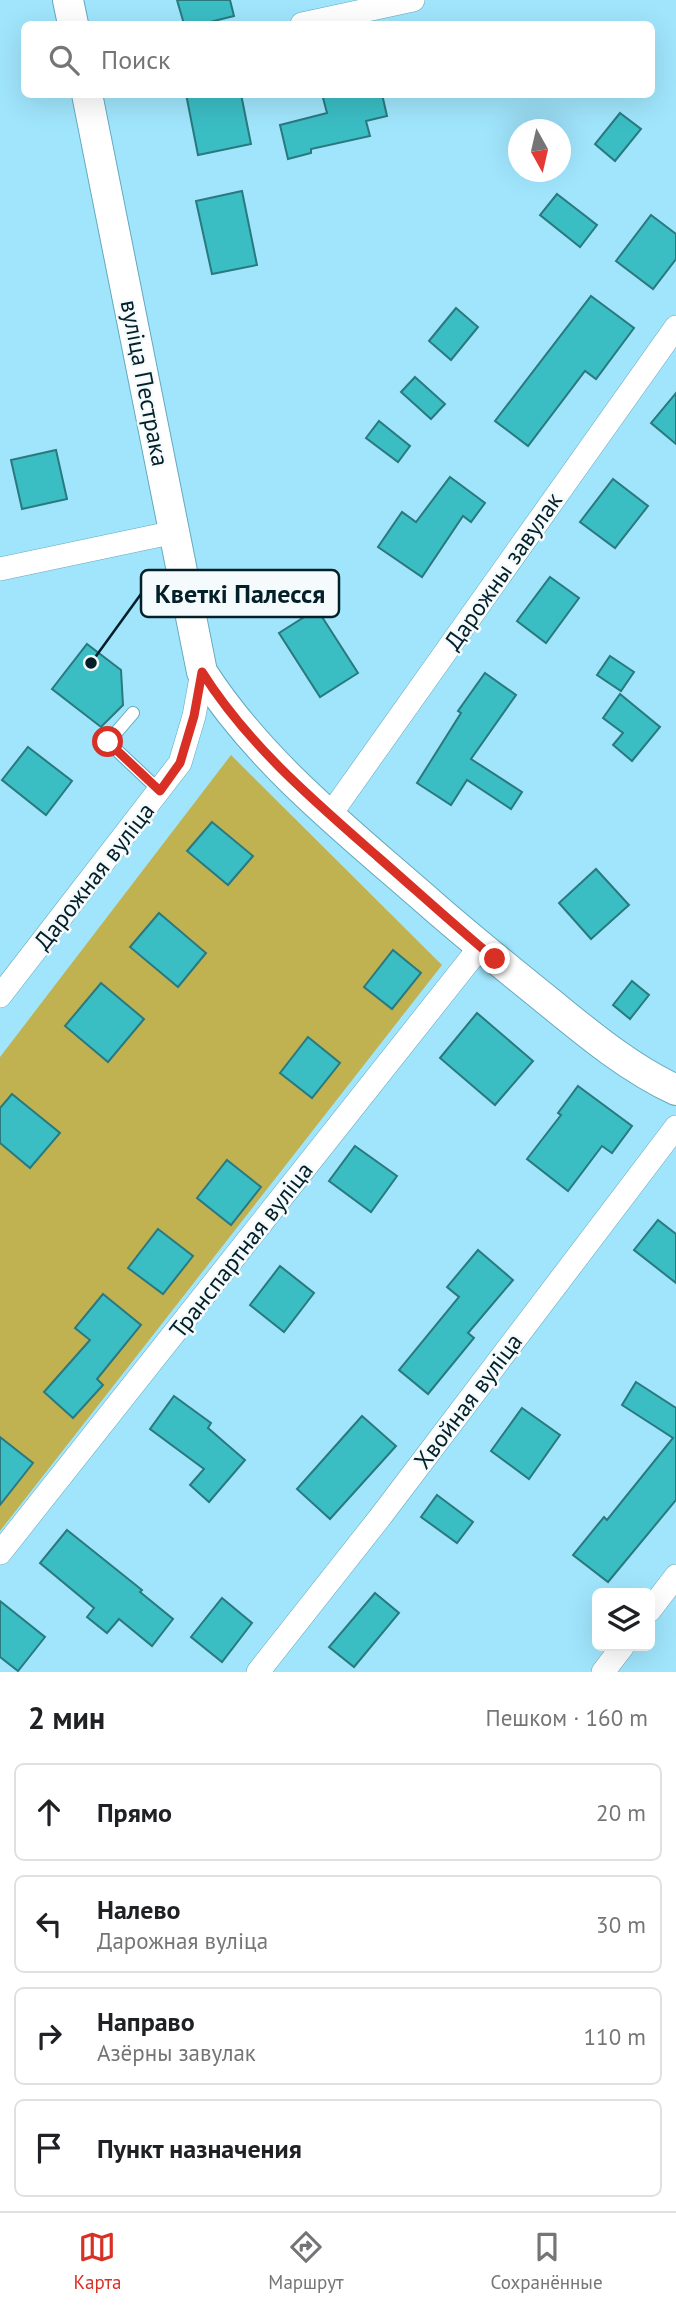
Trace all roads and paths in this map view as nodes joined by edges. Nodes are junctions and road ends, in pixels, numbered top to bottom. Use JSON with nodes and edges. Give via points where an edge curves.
{"nodes":[{"id":1,"x":68,"y":0,"type":"edge"},
{"id":2,"x":413,"y":0,"type":"edge"},
{"id":3,"x":72,"y":21,"type":"edge"},
{"id":4,"x":316,"y":21,"type":"edge"},
{"id":5,"x":88,"y":98,"type":"edge"},
{"id":6,"x":676,"y":327,"type":"edge"},
{"id":7,"x":175,"y":531,"type":"junction"},
{"id":8,"x":3,"y":572,"type":"edge"},
{"id":9,"x":202,"y":672,"type":"junction"},
{"id":10,"x":133,"y":713,"type":"dead end"},
{"id":11,"x":160,"y":791,"type":"junction"},
{"id":12,"x":330,"y":815,"type":"junction"},
{"id":13,"x":480,"y":947,"type":"junction"},
{"id":14,"x":0,"y":996,"type":"edge"},
{"id":15,"x":676,"y":1090,"type":"edge"},
{"id":16,"x":676,"y":1127,"type":"edge"},
{"id":17,"x":0,"y":1553,"type":"edge"},
{"id":18,"x":676,"y":1576,"type":"edge"},
{"id":19,"x":655,"y":1603,"type":"edge"},
{"id":20,"x":619,"y":1651,"type":"edge"},
{"id":21,"x":258,"y":1672,"type":"edge"},
{"id":22,"x":603,"y":1672,"type":"edge"}],
"edges":[{"from":1,"to":3,"type":"street"},
{"from":2,"to":4,"type":"street"},
{"from":5,"to":7,"type":"street","name":"вуліца Пестрака"},
{"from":6,"to":12,"type":"street","name":"Дарожны завулак"},
{"from":7,"to":8,"type":"street"},
{"from":7,"to":9,"type":"street","name":"вуліца Пестрака"},
{"from":9,"to":11,"type":"street","name":"Дарожная вуліца","via":[[180,763]]},
{"from":9,"to":12,"type":"street","via":[[251,739]]},
{"from":10,"to":11,"type":"lane","via":[[108,742]]},
{"from":11,"to":14,"type":"street","name":"Дарожная вуліца"},
{"from":12,"to":13,"type":"street"},
{"from":13,"to":15,"type":"street","via":[[624,1060]]},
{"from":13,"to":17,"type":"street","name":"Транспартная вуліца"},
{"from":16,"to":21,"type":"street","name":"Хвойная вуліца"},
{"from":18,"to":19,"type":"street"},
{"from":20,"to":22,"type":"street"}]}
